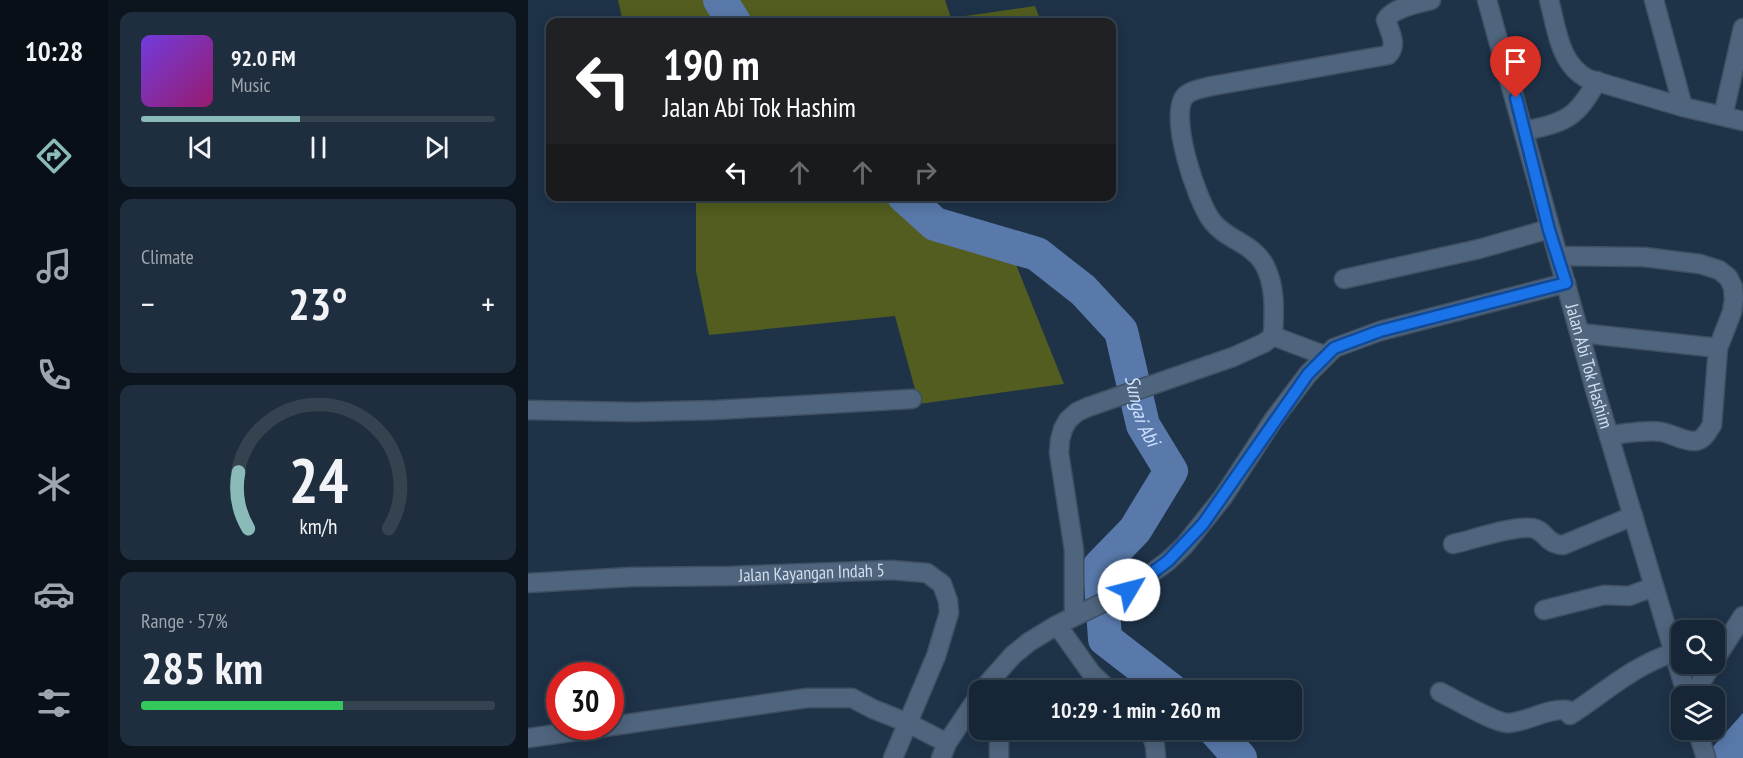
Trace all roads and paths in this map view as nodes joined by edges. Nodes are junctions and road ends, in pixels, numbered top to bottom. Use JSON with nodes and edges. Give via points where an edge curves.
{"nodes":[{"id":1,"x":1431,"y":0,"type":"edge"},
{"id":2,"x":1487,"y":0,"type":"edge"},
{"id":3,"x":1549,"y":0,"type":"edge"},
{"id":4,"x":1654,"y":0,"type":"edge"},
{"id":5,"x":1743,"y":28,"type":"edge"},
{"id":6,"x":1597,"y":81,"type":"junction"},
{"id":7,"x":1683,"y":107,"type":"junction"},
{"id":8,"x":1723,"y":116,"type":"junction"},
{"id":9,"x":1743,"y":121,"type":"edge"},
{"id":10,"x":1525,"y":131,"type":"junction"},
{"id":11,"x":1549,"y":230,"type":"junction"},
{"id":12,"x":1558,"y":256,"type":"junction"},
{"id":13,"x":1344,"y":279,"type":"dead end"},
{"id":14,"x":1566,"y":283,"type":"junction"},
{"id":15,"x":1580,"y":333,"type":"junction"},
{"id":16,"x":1273,"y":336,"type":"junction"},
{"id":17,"x":1718,"y":348,"type":"junction"},
{"id":18,"x":1326,"y":356,"type":"junction"},
{"id":19,"x":912,"y":399,"type":"dead end"},
{"id":20,"x":528,"y":410,"type":"edge"},
{"id":21,"x":1609,"y":435,"type":"junction"},
{"id":22,"x":1634,"y":516,"type":"junction"},
{"id":23,"x":1453,"y":544,"type":"dead end"},
{"id":24,"x":528,"y":583,"type":"edge"},
{"id":25,"x":1653,"y":587,"type":"junction"},
{"id":26,"x":1544,"y":610,"type":"dead end"},
{"id":27,"x":1082,"y":613,"type":"junction"},
{"id":28,"x":1743,"y":616,"type":"edge"},
{"id":29,"x":1057,"y":625,"type":"junction"},
{"id":30,"x":1725,"y":645,"type":"edge"},
{"id":31,"x":1671,"y":650,"type":"edge"},
{"id":32,"x":1671,"y":653,"type":"edge"},
{"id":33,"x":993,"y":680,"type":"edge"},
{"id":34,"x":1098,"y":680,"type":"edge"},
{"id":35,"x":1440,"y":692,"type":"dead end"},
{"id":36,"x":969,"y":712,"type":"edge"},
{"id":37,"x":908,"y":723,"type":"junction"},
{"id":38,"x":528,"y":738,"type":"edge"},
{"id":39,"x":999,"y":740,"type":"edge"},
{"id":40,"x":1153,"y":740,"type":"edge"},
{"id":41,"x":1700,"y":740,"type":"edge"},
{"id":42,"x":944,"y":750,"type":"edge"},
{"id":43,"x":893,"y":758,"type":"edge"},
{"id":44,"x":999,"y":758,"type":"edge"},
{"id":45,"x":1156,"y":758,"type":"edge"},
{"id":46,"x":1706,"y":758,"type":"edge"}],
"edges":[{"from":1,"to":16,"type":"street","via":[[1388,15],[1394,44],[1388,55],[1212,86],[1187,94],[1183,100],[1180,110],[1184,143],[1203,207],[1220,230],[1248,246],[1263,263],[1272,288]]},
{"from":2,"to":10,"type":"street","name":"Jalan Abi Tok Hashim"},
{"from":3,"to":6,"type":"street","via":[[1565,58],[1579,74]]},
{"from":4,"to":7,"type":"street"},
{"from":5,"to":8,"type":"street"},
{"from":6,"to":7,"type":"street"},
{"from":6,"to":10,"type":"street","via":[[1584,104],[1573,114],[1559,123]]},
{"from":7,"to":8,"type":"street"},
{"from":8,"to":9,"type":"street"},
{"from":10,"to":11,"type":"street","name":"Jalan Abi Tok Hashim"},
{"from":11,"to":12,"type":"street","name":"Jalan Abi Tok Hashim"},
{"from":11,"to":13,"type":"street"},
{"from":12,"to":14,"type":"street","name":"Jalan Abi Tok Hashim"},
{"from":12,"to":17,"type":"street","via":[[1644,257],[1719,270],[1728,277],[1734,299]]},
{"from":14,"to":15,"type":"street","name":"Jalan Abi Tok Hashim"},
{"from":14,"to":18,"type":"street","via":[[1371,334],[1334,348]]},
{"from":15,"to":17,"type":"street"},
{"from":15,"to":21,"type":"street","name":"Jalan Abi Tok Hashim"},
{"from":16,"to":18,"type":"street"},
{"from":16,"to":27,"type":"street","via":[[1233,357],[1077,412],[1068,420],[1062,429],[1059,453]]},
{"from":17,"to":21,"type":"street","via":[[1712,425],[1701,439],[1688,441],[1648,431]]},
{"from":18,"to":27,"type":"street","via":[[1292,395],[1203,524],[1168,561],[1129,590]]},
{"from":19,"to":20,"type":"street","via":[[716,410]]},
{"from":21,"to":22,"type":"street","name":"Jalan Abi Tok Hashim"},
{"from":22,"to":23,"type":"street","via":[[1563,545],[1555,545],[1541,531],[1528,528]]},
{"from":22,"to":25,"type":"street","name":"Jalan Abi Tok Hashim"},
{"from":24,"to":37,"type":"street","name":"Jalan Kayangan Indah 5","via":[[891,570],[927,573],[942,584],[949,613]]},
{"from":25,"to":26,"type":"street","via":[[1629,596],[1604,596]]},
{"from":25,"to":31,"type":"street","name":"Jalan Abi Tok Hashim"},
{"from":27,"to":29,"type":"street"},
{"from":28,"to":30,"type":"street"},
{"from":29,"to":33,"type":"street","via":[[1029,642]]},
{"from":29,"to":34,"type":"street"},
{"from":32,"to":35,"type":"street","via":[[1639,666],[1570,715],[1567,710],[1560,710],[1504,723]]},
{"from":36,"to":42,"type":"street"},
{"from":37,"to":38,"type":"street","via":[[852,698],[807,698]]},
{"from":37,"to":42,"type":"street"},
{"from":37,"to":43,"type":"street","name":"Jalan Kayangan Indah 5"},
{"from":39,"to":44,"type":"street"},
{"from":40,"to":45,"type":"street"},
{"from":41,"to":46,"type":"street"}]}
